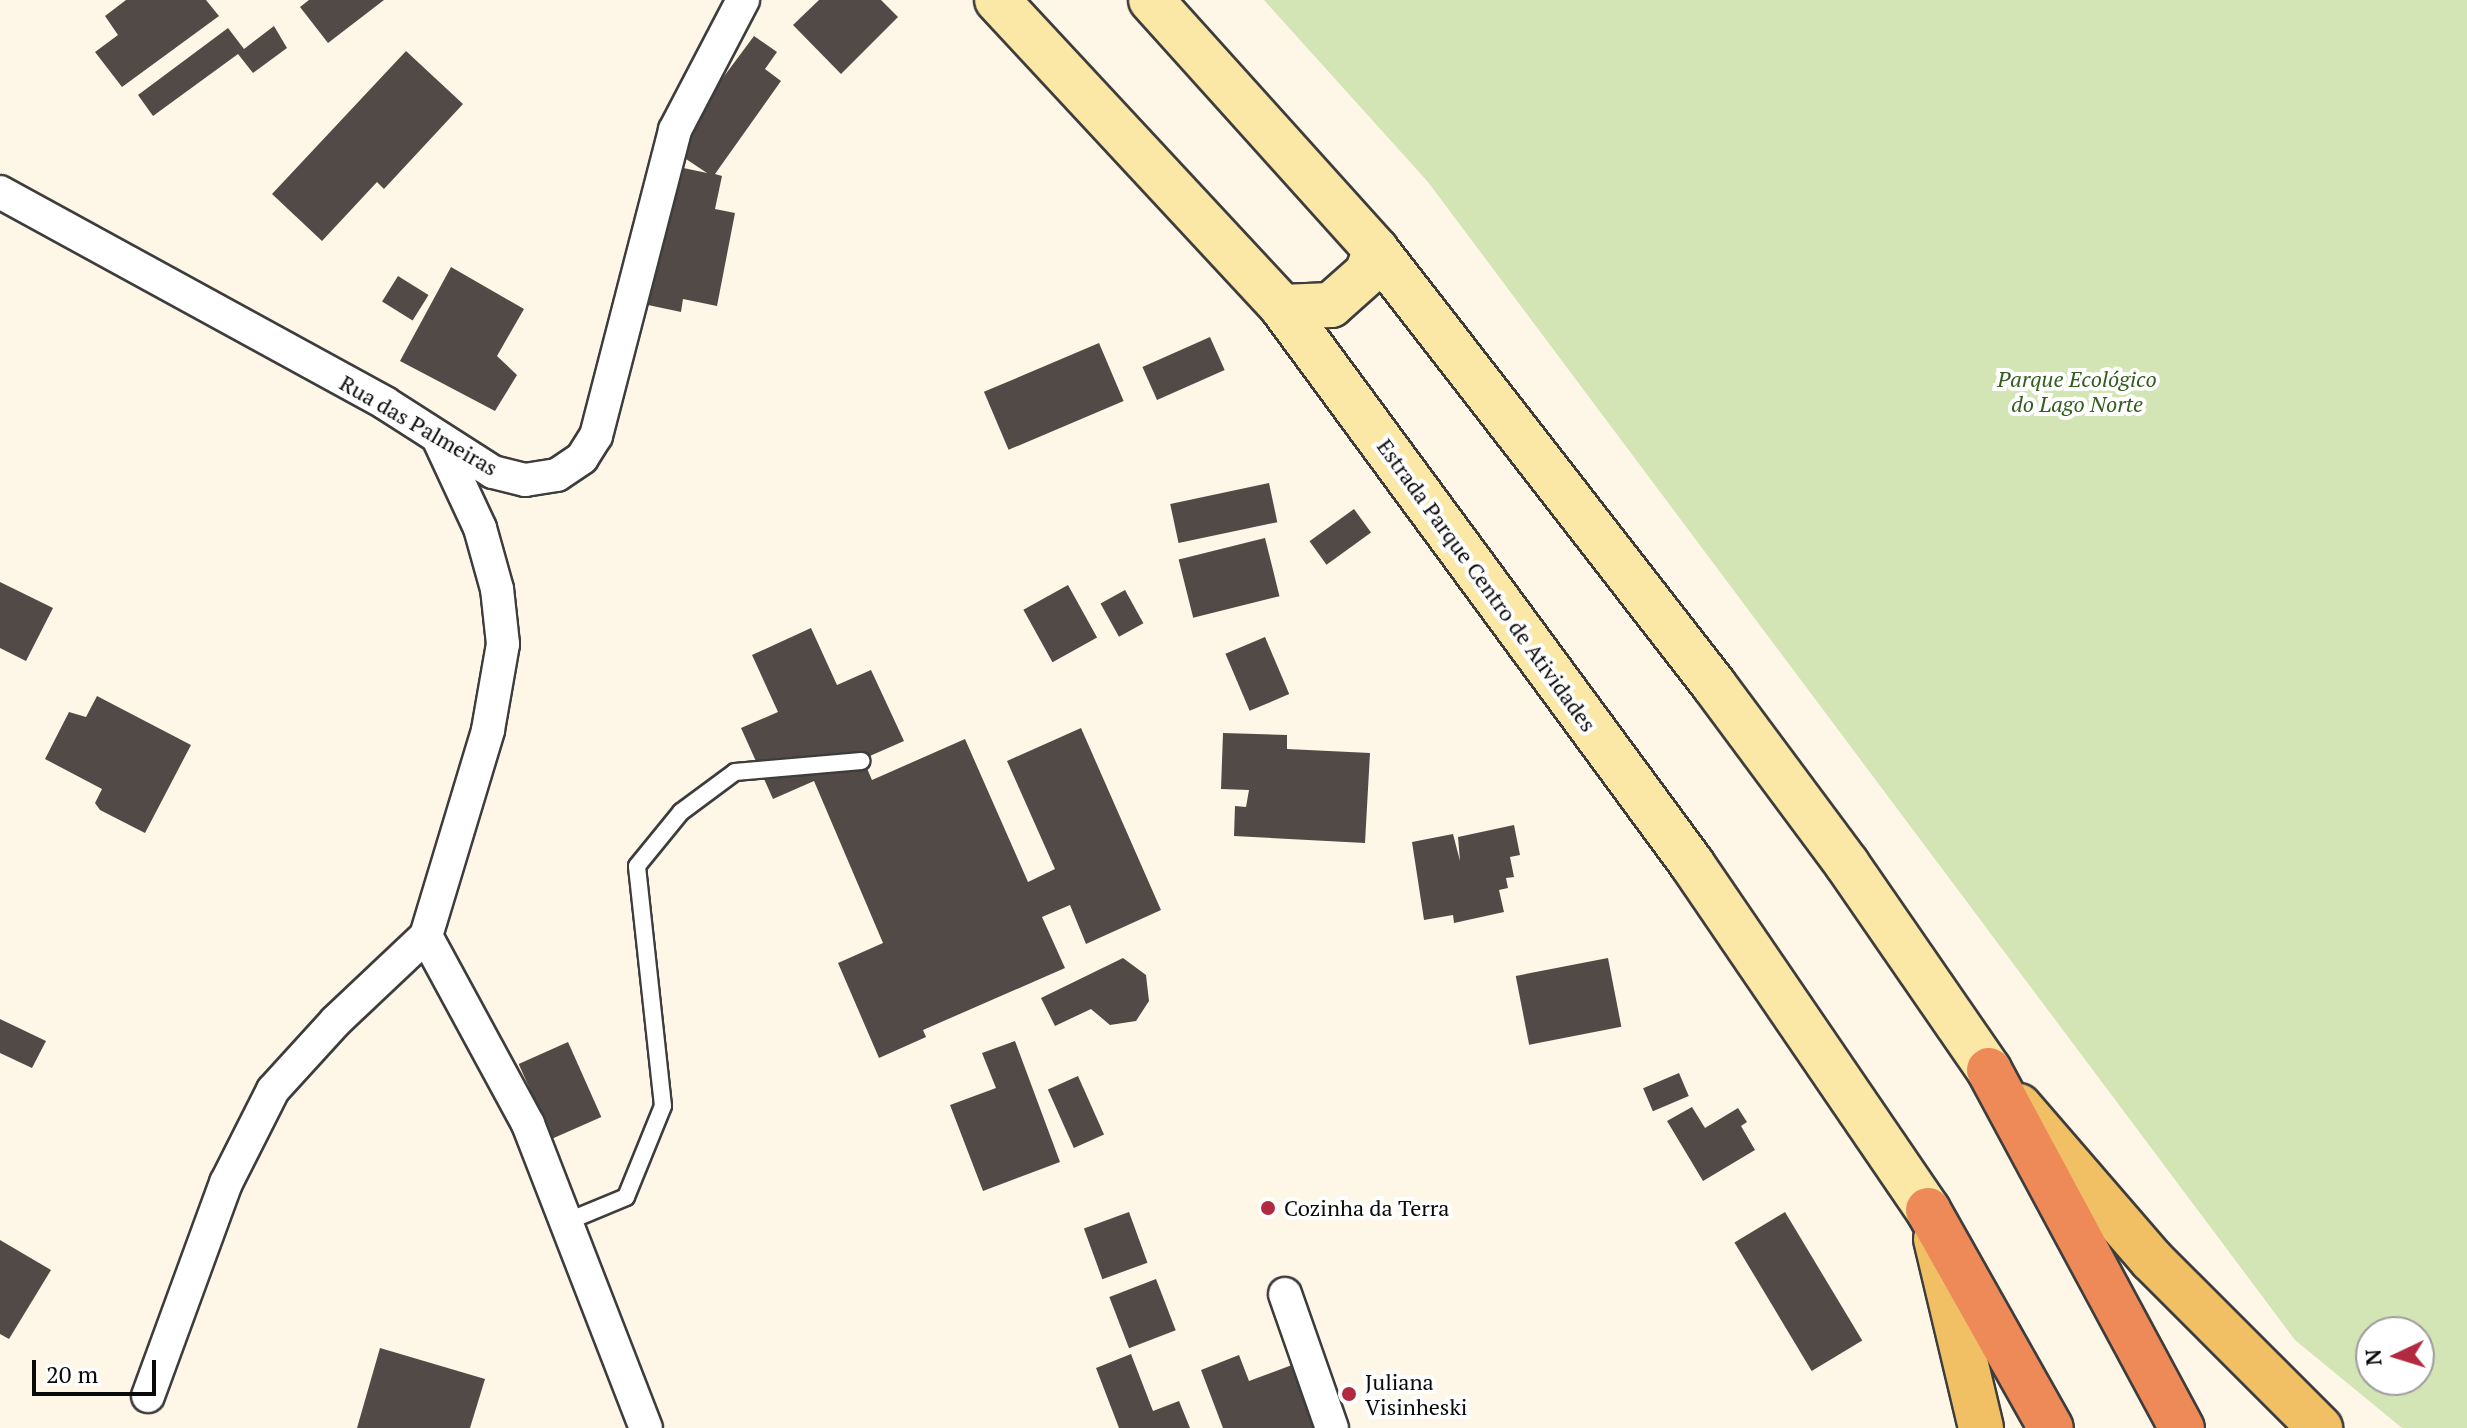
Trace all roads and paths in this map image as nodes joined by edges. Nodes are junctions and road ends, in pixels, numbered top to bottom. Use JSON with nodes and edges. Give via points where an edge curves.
{"nodes":[{"id":1,"x":743,"y":0,"type":"edge"},
{"id":2,"x":997,"y":0,"type":"edge"},
{"id":3,"x":1151,"y":0,"type":"edge"},
{"id":4,"x":0,"y":192,"type":"edge"},
{"id":5,"x":1376,"y":250,"type":"junction"},
{"id":6,"x":1282,"y":307,"type":"junction"},
{"id":7,"x":439,"y":440,"type":"junction"},
{"id":8,"x":862,"y":761,"type":"dead end"},
{"id":9,"x":426,"y":936,"type":"junction"},
{"id":10,"x":1989,"y":1070,"type":"junction"},
{"id":11,"x":1928,"y":1210,"type":"junction"},
{"id":12,"x":566,"y":1222,"type":"junction"},
{"id":13,"x":1285,"y":1294,"type":"dead end"},
{"id":14,"x":148,"y":1396,"type":"dead end"},
{"id":15,"x":646,"y":1428,"type":"edge"},
{"id":16,"x":1332,"y":1428,"type":"edge"},
{"id":17,"x":1981,"y":1428,"type":"edge"},
{"id":18,"x":2051,"y":1428,"type":"edge"},
{"id":19,"x":2182,"y":1428,"type":"edge"},
{"id":20,"x":2320,"y":1428,"type":"edge"}],
"edges":[{"from":1,"to":7,"type":"street","name":"Rua das Palmeiras","via":[[675,130],[615,377],[596,436],[582,458],[557,475],[525,480],[493,472]]},
{"from":2,"to":6,"type":"main road","name":"Estrada Parque Centro de Atividades"},
{"from":3,"to":5,"type":"main road"},
{"from":4,"to":7,"type":"street","name":"Rua das Palmeiras","via":[[385,403]]},
{"from":5,"to":6,"type":"main road","via":[[1367,273],[1331,305],[1307,310]]},
{"from":5,"to":10,"type":"main road","via":[[1714,685],[1847,864]]},
{"from":6,"to":11,"type":"main road","name":"Estrada Parque Centro de Atividades","via":[[1692,864]]},
{"from":7,"to":9,"type":"street","via":[[480,528],[497,589],[503,644],[488,730]]},
{"from":8,"to":12,"type":"lane","via":[[735,772],[681,812],[637,866],[663,1106],[626,1197]]},
{"from":9,"to":12,"type":"street","via":[[528,1124]]},
{"from":9,"to":14,"type":"street","via":[[273,1090],[226,1183]]},
{"from":10,"to":19,"type":"highway"},
{"from":10,"to":20,"type":"main road","via":[[2152,1260]]},
{"from":11,"to":17,"type":"main road"},
{"from":11,"to":18,"type":"highway"},
{"from":12,"to":15,"type":"street"},
{"from":13,"to":16,"type":"street"}]}
